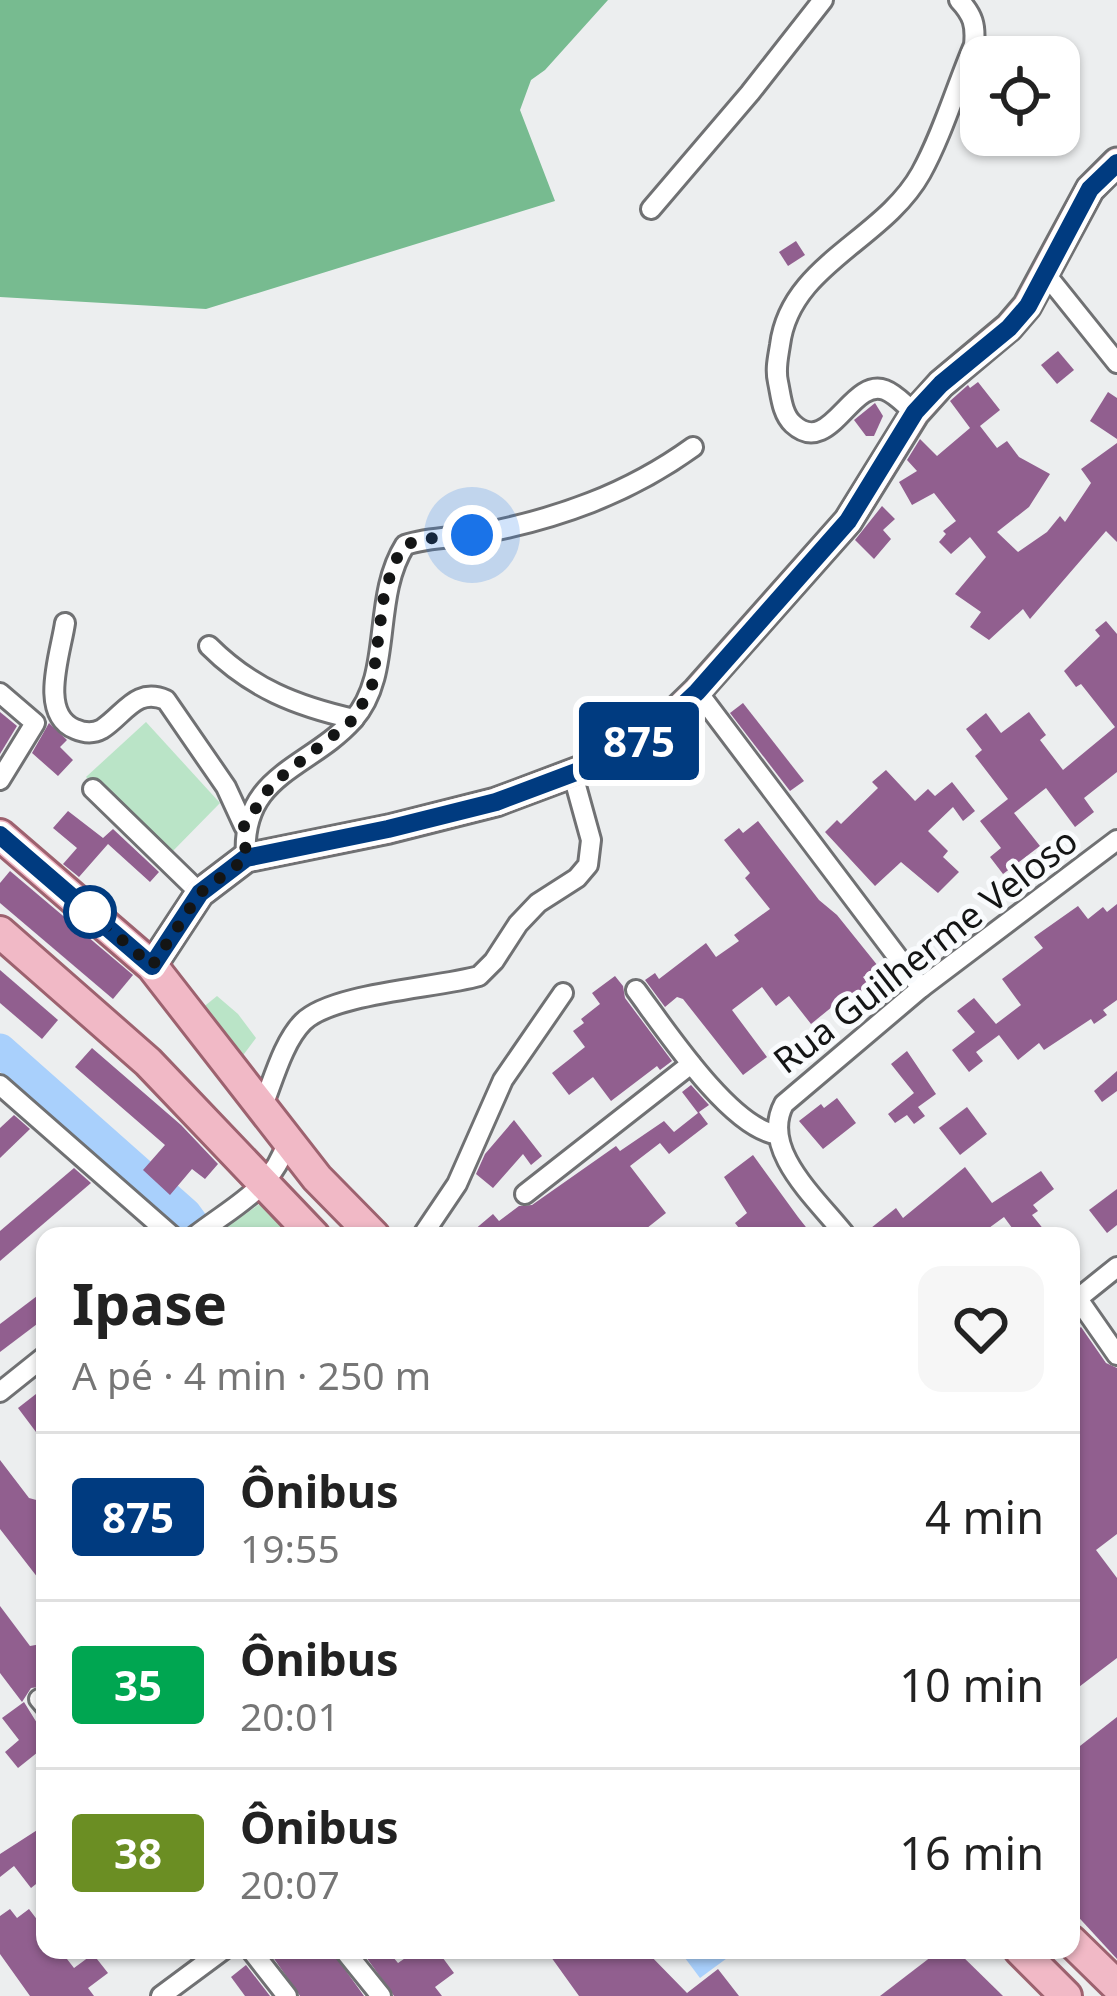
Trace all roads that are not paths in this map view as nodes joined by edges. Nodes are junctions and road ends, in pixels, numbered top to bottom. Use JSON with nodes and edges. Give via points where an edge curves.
{"nodes":[{"id":1,"x":823,"y":0,"type":"edge"},
{"id":2,"x":959,"y":0,"type":"edge"},
{"id":3,"x":1117,"y":162,"type":"edge"},
{"id":4,"x":651,"y":209,"type":"dead end"},
{"id":5,"x":1045,"y":272,"type":"junction"},
{"id":6,"x":1117,"y":362,"type":"edge"},
{"id":7,"x":915,"y":412,"type":"junction"},
{"id":8,"x":693,"y":447,"type":"dead end"},
{"id":9,"x":65,"y":622,"type":"dead end"},
{"id":10,"x":209,"y":646,"type":"dead end"},
{"id":11,"x":697,"y":692,"type":"junction"},
{"id":12,"x":0,"y":693,"type":"edge"},
{"id":13,"x":354,"y":719,"type":"junction"},
{"id":14,"x":573,"y":776,"type":"junction"},
{"id":15,"x":0,"y":780,"type":"edge"},
{"id":16,"x":93,"y":789,"type":"dead end"},
{"id":17,"x":244,"y":826,"type":"junction"},
{"id":18,"x":0,"y":836,"type":"edge"},
{"id":19,"x":1117,"y":840,"type":"edge"},
{"id":20,"x":246,"y":858,"type":"junction"},
{"id":21,"x":200,"y":893,"type":"junction"},
{"id":22,"x":0,"y":932,"type":"edge"},
{"id":23,"x":152,"y":966,"type":"junction"},
{"id":24,"x":921,"y":988,"type":"junction"},
{"id":25,"x":636,"y":990,"type":"dead end"},
{"id":26,"x":563,"y":992,"type":"dead end"},
{"id":27,"x":691,"y":1064,"type":"junction"},
{"id":28,"x":0,"y":1085,"type":"edge"},
{"id":29,"x":262,"y":1108,"type":"junction"},
{"id":30,"x":775,"y":1134,"type":"junction"},
{"id":31,"x":287,"y":1142,"type":"junction"},
{"id":32,"x":263,"y":1185,"type":"junction"},
{"id":33,"x":525,"y":1194,"type":"dead end"},
{"id":34,"x":162,"y":1227,"type":"edge"},
{"id":35,"x":206,"y":1227,"type":"edge"},
{"id":36,"x":305,"y":1227,"type":"edge"},
{"id":37,"x":366,"y":1227,"type":"edge"},
{"id":38,"x":428,"y":1227,"type":"edge"},
{"id":39,"x":839,"y":1227,"type":"edge"},
{"id":40,"x":1117,"y":1267,"type":"edge"},
{"id":41,"x":1080,"y":1296,"type":"edge"},
{"id":42,"x":1080,"y":1308,"type":"edge"},
{"id":43,"x":1117,"y":1354,"type":"edge"},
{"id":44,"x":36,"y":1363,"type":"edge"},
{"id":45,"x":0,"y":1392,"type":"edge"},
{"id":46,"x":1080,"y":1950,"type":"edge"},
{"id":47,"x":205,"y":1959,"type":"edge"},
{"id":48,"x":258,"y":1959,"type":"edge"},
{"id":49,"x":351,"y":1959,"type":"edge"},
{"id":50,"x":1030,"y":1959,"type":"edge"},
{"id":51,"x":1117,"y":1986,"type":"edge"},
{"id":52,"x":171,"y":1993,"type":"edge"},
{"id":53,"x":287,"y":1996,"type":"edge"},
{"id":54,"x":381,"y":1996,"type":"edge"},
{"id":55,"x":1066,"y":1996,"type":"edge"}],
"edges":[{"from":1,"to":4,"type":"street"},
{"from":2,"to":7,"type":"street","via":[[976,26],[974,45],[921,174],[803,286],[782,328],[776,374],[785,412],[795,427],[812,432],[875,389]]},
{"from":3,"to":5,"type":"street","via":[[1090,189]]},
{"from":5,"to":6,"type":"street"},
{"from":5,"to":7,"type":"street","via":[[1009,328]]},
{"from":7,"to":11,"type":"street","via":[[848,521]]},
{"from":8,"to":13,"type":"street","via":[[641,482],[582,507],[405,545],[384,595],[372,686]]},
{"from":9,"to":17,"type":"street","via":[[54,694],[64,723],[90,733],[142,695],[166,700]]},
{"from":10,"to":13,"type":"street","via":[[237,674],[280,696]]},
{"from":11,"to":14,"type":"street","via":[[659,728]]},
{"from":11,"to":24,"type":"street"},
{"from":12,"to":15,"type":"street","via":[[35,724]]},
{"from":13,"to":17,"type":"street","via":[[272,784]]},
{"from":14,"to":20,"type":"street","via":[[432,818]]},
{"from":14,"to":29,"type":"street","via":[[591,840],[577,878],[538,903],[478,976],[312,1015],[294,1035]]},
{"from":16,"to":21,"type":"street"},
{"from":17,"to":20,"type":"street"},
{"from":18,"to":23,"type":"main road"},
{"from":19,"to":24,"type":"street","name":"Rua Guilherme Veloso"},
{"from":20,"to":21,"type":"street"},
{"from":21,"to":23,"type":"street"},
{"from":22,"to":32,"type":"main road","via":[[148,1062]]},
{"from":23,"to":29,"type":"main road"},
{"from":24,"to":30,"type":"street","name":"Rua Guilherme Veloso","via":[[784,1104]]},
{"from":25,"to":27,"type":"street"},
{"from":26,"to":38,"type":"street","via":[[503,1080],[457,1184]]},
{"from":27,"to":30,"type":"street","via":[[751,1127]]},
{"from":27,"to":33,"type":"street"},
{"from":28,"to":34,"type":"street"},
{"from":29,"to":31,"type":"main road"},
{"from":30,"to":39,"type":"street"},
{"from":31,"to":32,"type":"street"},
{"from":31,"to":37,"type":"main road"},
{"from":32,"to":35,"type":"street"},
{"from":32,"to":36,"type":"main road"},
{"from":40,"to":41,"type":"street"},
{"from":42,"to":43,"type":"street"},
{"from":44,"to":45,"type":"street"},
{"from":46,"to":51,"type":"main road"},
{"from":47,"to":52,"type":"street"},
{"from":48,"to":53,"type":"street"},
{"from":49,"to":54,"type":"street"},
{"from":50,"to":55,"type":"main road"}]}
